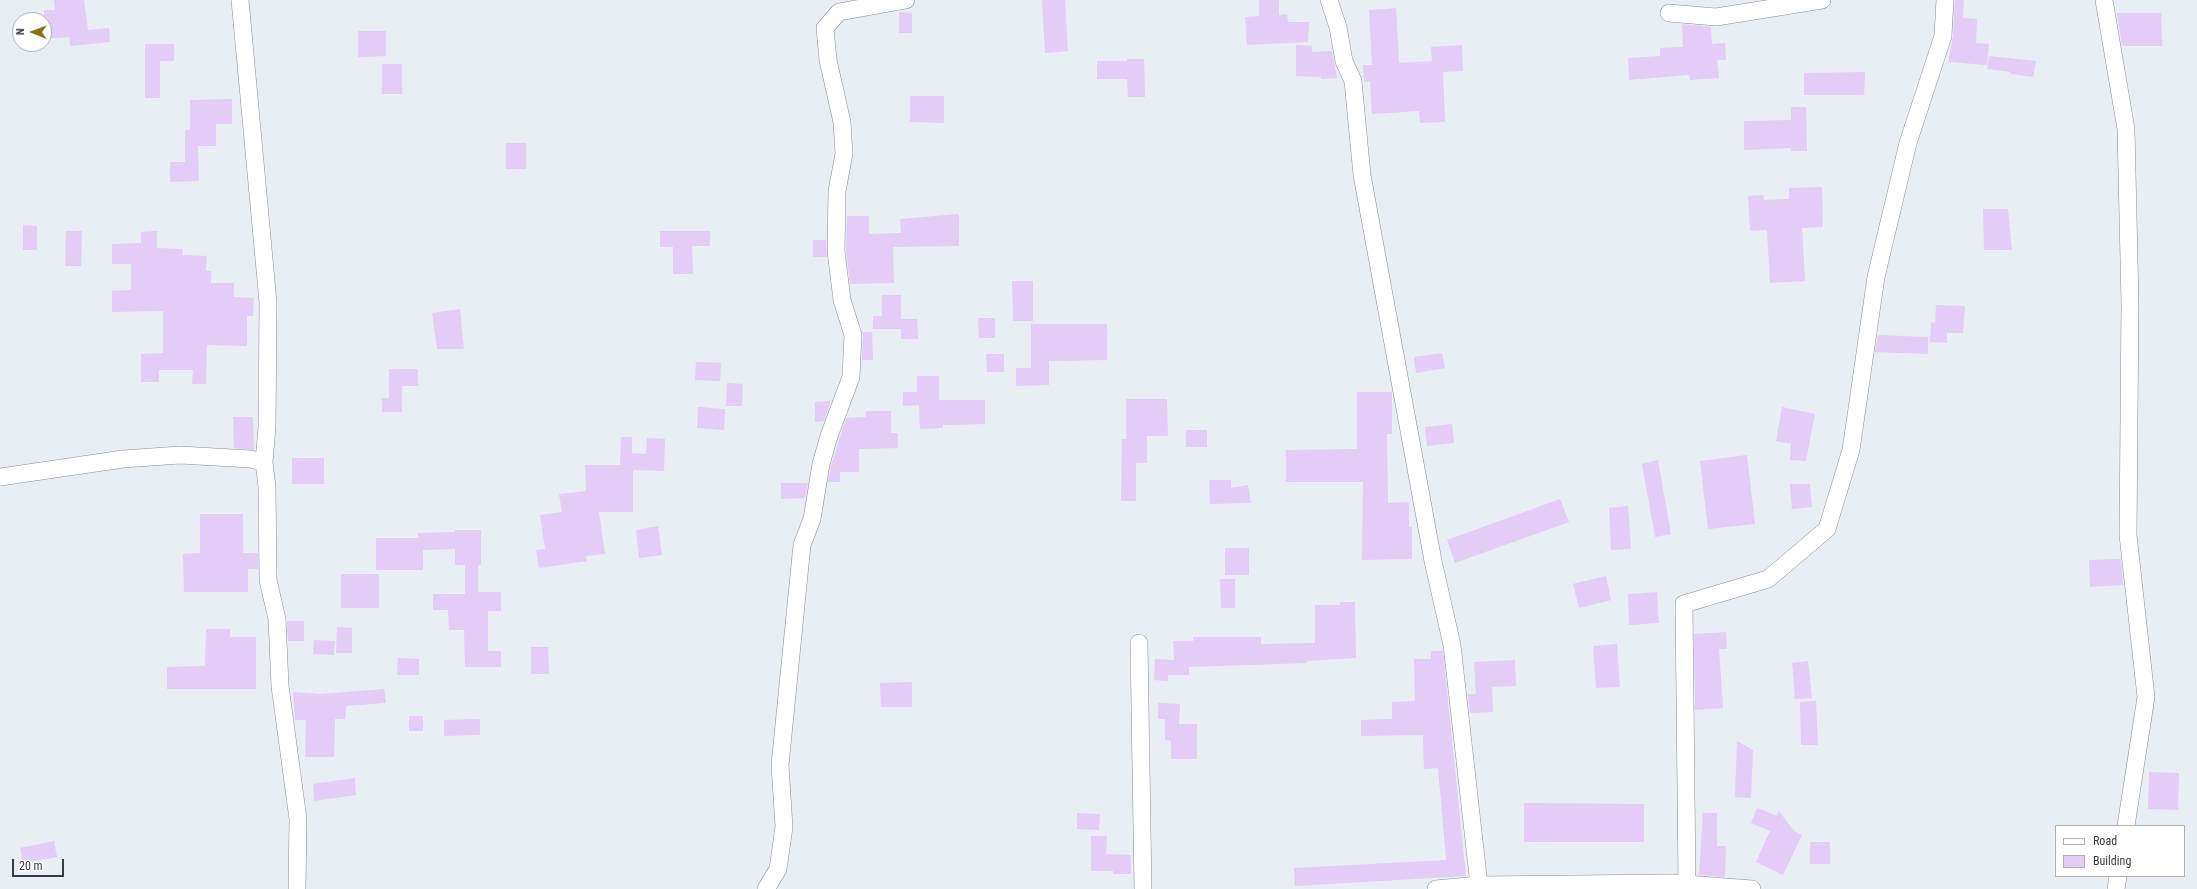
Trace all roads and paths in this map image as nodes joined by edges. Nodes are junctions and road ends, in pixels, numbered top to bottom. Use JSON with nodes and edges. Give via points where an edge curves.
{"nodes":[{"id":1,"x":240,"y":0,"type":"edge"},
{"id":2,"x":906,"y":0,"type":"edge"},
{"id":3,"x":1329,"y":0,"type":"edge"},
{"id":4,"x":1822,"y":0,"type":"edge"},
{"id":5,"x":1945,"y":0,"type":"edge"},
{"id":6,"x":2104,"y":0,"type":"edge"},
{"id":7,"x":1669,"y":14,"type":"dead end"},
{"id":8,"x":264,"y":462,"type":"junction"},
{"id":9,"x":0,"y":477,"type":"edge"},
{"id":10,"x":1139,"y":643,"type":"dead end"},
{"id":11,"x":2126,"y":825,"type":"edge"},
{"id":12,"x":2118,"y":877,"type":"edge"},
{"id":13,"x":1687,"y":884,"type":"junction"},
{"id":14,"x":1479,"y":886,"type":"junction"},
{"id":15,"x":1722,"y":888,"type":"edge"},
{"id":16,"x":297,"y":889,"type":"edge"},
{"id":17,"x":766,"y":889,"type":"edge"},
{"id":18,"x":1143,"y":889,"type":"edge"},
{"id":19,"x":1436,"y":889,"type":"edge"},
{"id":20,"x":1752,"y":889,"type":"edge"},
{"id":21,"x":2116,"y":889,"type":"edge"}],
"edges":[{"from":1,"to":8,"type":"street","via":[[268,302],[267,427]]},
{"from":2,"to":17,"type":"street","via":[[839,12],[825,28],[828,60],[842,122],[844,154],[837,191],[836,251],[842,300],[853,335],[852,377],[820,464],[812,519],[802,545],[780,765],[784,827],[778,869]]},
{"from":3,"to":14,"type":"street","via":[[1338,27],[1344,61],[1353,81],[1362,175],[1433,561],[1452,645]]},
{"from":4,"to":7,"type":"street","via":[[1716,17]]},
{"from":5,"to":13,"type":"street","via":[[1943,36],[1908,143],[1876,277],[1851,450],[1827,529],[1768,578],[1684,604]]},
{"from":6,"to":11,"type":"street","via":[[2126,129],[2130,302],[2128,535],[2146,697]]},
{"from":8,"to":9,"type":"street","via":[[172,455],[123,458]]},
{"from":8,"to":16,"type":"street","via":[[267,487],[268,580],[277,619],[280,686],[298,819]]},
{"from":10,"to":18,"type":"street"},
{"from":12,"to":21,"type":"street"},
{"from":13,"to":14,"type":"street"},
{"from":13,"to":15,"type":"street"},
{"from":14,"to":19,"type":"street"},
{"from":15,"to":20,"type":"street"}]}
